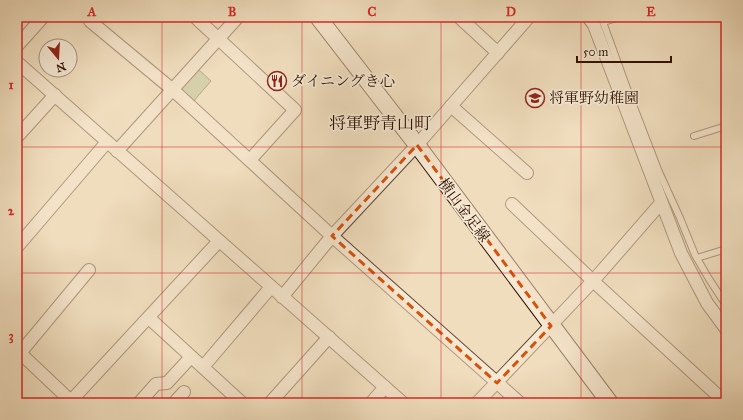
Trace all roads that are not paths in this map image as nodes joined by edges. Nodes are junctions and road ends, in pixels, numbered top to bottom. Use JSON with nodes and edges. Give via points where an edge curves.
{"nodes":[{"id":1,"x":43,"y":17,"type":"edge"},
{"id":2,"x":195,"y":17,"type":"edge"},
{"id":3,"x":238,"y":17,"type":"edge"},
{"id":4,"x":318,"y":17,"type":"edge"},
{"id":5,"x":459,"y":17,"type":"edge"},
{"id":6,"x":529,"y":17,"type":"edge"},
{"id":7,"x":588,"y":17,"type":"edge"},
{"id":8,"x":620,"y":17,"type":"edge"},
{"id":9,"x":90,"y":21,"type":"dead end"},
{"id":10,"x":219,"y":38,"type":"junction"},
{"id":11,"x":17,"y":46,"type":"edge"},
{"id":12,"x":498,"y":53,"type":"junction"},
{"id":13,"x":17,"y":62,"type":"edge"},
{"id":14,"x":172,"y":90,"type":"junction"},
{"id":15,"x":55,"y":95,"type":"junction"},
{"id":16,"x":451,"y":106,"type":"junction"},
{"id":17,"x":726,"y":126,"type":"edge"},
{"id":18,"x":694,"y":136,"type":"dead end"},
{"id":19,"x":17,"y":137,"type":"edge"},
{"id":20,"x":107,"y":142,"type":"junction"},
{"id":21,"x":416,"y":145,"type":"junction"},
{"id":22,"x":117,"y":151,"type":"junction"},
{"id":23,"x":250,"y":160,"type":"junction"},
{"id":24,"x":527,"y":173,"type":"dead end"},
{"id":25,"x":661,"y":203,"type":"junction"},
{"id":26,"x":512,"y":204,"type":"dead end"},
{"id":27,"x":332,"y":236,"type":"junction"},
{"id":28,"x":219,"y":241,"type":"junction"},
{"id":29,"x":17,"y":247,"type":"edge"},
{"id":30,"x":726,"y":249,"type":"edge"},
{"id":31,"x":697,"y":258,"type":"junction"},
{"id":32,"x":89,"y":270,"type":"dead end"},
{"id":33,"x":593,"y":281,"type":"junction"},
{"id":34,"x":271,"y":287,"type":"junction"},
{"id":35,"x":282,"y":297,"type":"junction"},
{"id":36,"x":726,"y":305,"type":"edge"},
{"id":37,"x":148,"y":318,"type":"junction"},
{"id":38,"x":551,"y":326,"type":"junction"},
{"id":39,"x":726,"y":329,"type":"edge"},
{"id":40,"x":329,"y":337,"type":"junction"},
{"id":41,"x":18,"y":352,"type":"edge"},
{"id":42,"x":191,"y":357,"type":"junction"},
{"id":43,"x":203,"y":367,"type":"junction"},
{"id":44,"x":497,"y":383,"type":"junction"},
{"id":45,"x":385,"y":387,"type":"junction"},
{"id":46,"x":184,"y":392,"type":"dead end"},
{"id":47,"x":71,"y":402,"type":"edge"},
{"id":48,"x":139,"y":403,"type":"edge"},
{"id":49,"x":174,"y":403,"type":"edge"},
{"id":50,"x":242,"y":403,"type":"edge"},
{"id":51,"x":270,"y":403,"type":"edge"},
{"id":52,"x":372,"y":403,"type":"edge"},
{"id":53,"x":403,"y":403,"type":"edge"},
{"id":54,"x":477,"y":403,"type":"edge"},
{"id":55,"x":520,"y":403,"type":"edge"},
{"id":56,"x":610,"y":403,"type":"edge"},
{"id":57,"x":726,"y":403,"type":"edge"}],
"edges":[{"from":1,"to":11,"type":"street"},
{"from":2,"to":10,"type":"street"},
{"from":3,"to":10,"type":"street"},
{"from":4,"to":21,"type":"street","name":"横山金足線"},
{"from":5,"to":12,"type":"street"},
{"from":6,"to":12,"type":"street"},
{"from":7,"to":25,"type":"street","via":[[594,25]]},
{"from":8,"to":31,"type":"lane","via":[[603,22],[656,165]]},
{"from":9,"to":14,"type":"street"},
{"from":10,"to":14,"type":"street"},
{"from":10,"to":23,"type":"street","via":[[294,110]]},
{"from":12,"to":16,"type":"street"},
{"from":13,"to":15,"type":"street"},
{"from":14,"to":22,"type":"street"},
{"from":14,"to":23,"type":"street"},
{"from":15,"to":19,"type":"street"},
{"from":15,"to":20,"type":"street"},
{"from":16,"to":21,"type":"street"},
{"from":16,"to":24,"type":"street"},
{"from":17,"to":18,"type":"lane"},
{"from":20,"to":22,"type":"street"},
{"from":20,"to":29,"type":"street"},
{"from":21,"to":27,"type":"street"},
{"from":21,"to":38,"type":"street","name":"横山金足線"},
{"from":22,"to":28,"type":"street"},
{"from":23,"to":27,"type":"street"},
{"from":25,"to":33,"type":"street"},
{"from":25,"to":39,"type":"street","via":[[681,253],[707,303]]},
{"from":26,"to":33,"type":"street"},
{"from":27,"to":35,"type":"street"},
{"from":27,"to":44,"type":"street"},
{"from":28,"to":34,"type":"street"},
{"from":28,"to":37,"type":"street"},
{"from":30,"to":31,"type":"lane"},
{"from":31,"to":36,"type":"lane"},
{"from":32,"to":41,"type":"street"},
{"from":33,"to":38,"type":"street"},
{"from":33,"to":57,"type":"street"},
{"from":34,"to":35,"type":"street"},
{"from":34,"to":43,"type":"street"},
{"from":35,"to":40,"type":"street"},
{"from":37,"to":42,"type":"street"},
{"from":37,"to":47,"type":"street"},
{"from":38,"to":44,"type":"street"},
{"from":38,"to":56,"type":"street","name":"横山金足線"},
{"from":40,"to":45,"type":"street"},
{"from":40,"to":51,"type":"street"},
{"from":41,"to":47,"type":"street"},
{"from":42,"to":43,"type":"street"},
{"from":42,"to":48,"type":"street","via":[[167,383],[156,384]]},
{"from":43,"to":50,"type":"street"},
{"from":44,"to":54,"type":"street"},
{"from":44,"to":55,"type":"street"},
{"from":45,"to":52,"type":"street"},
{"from":45,"to":53,"type":"street"},
{"from":46,"to":49,"type":"street"}]}
